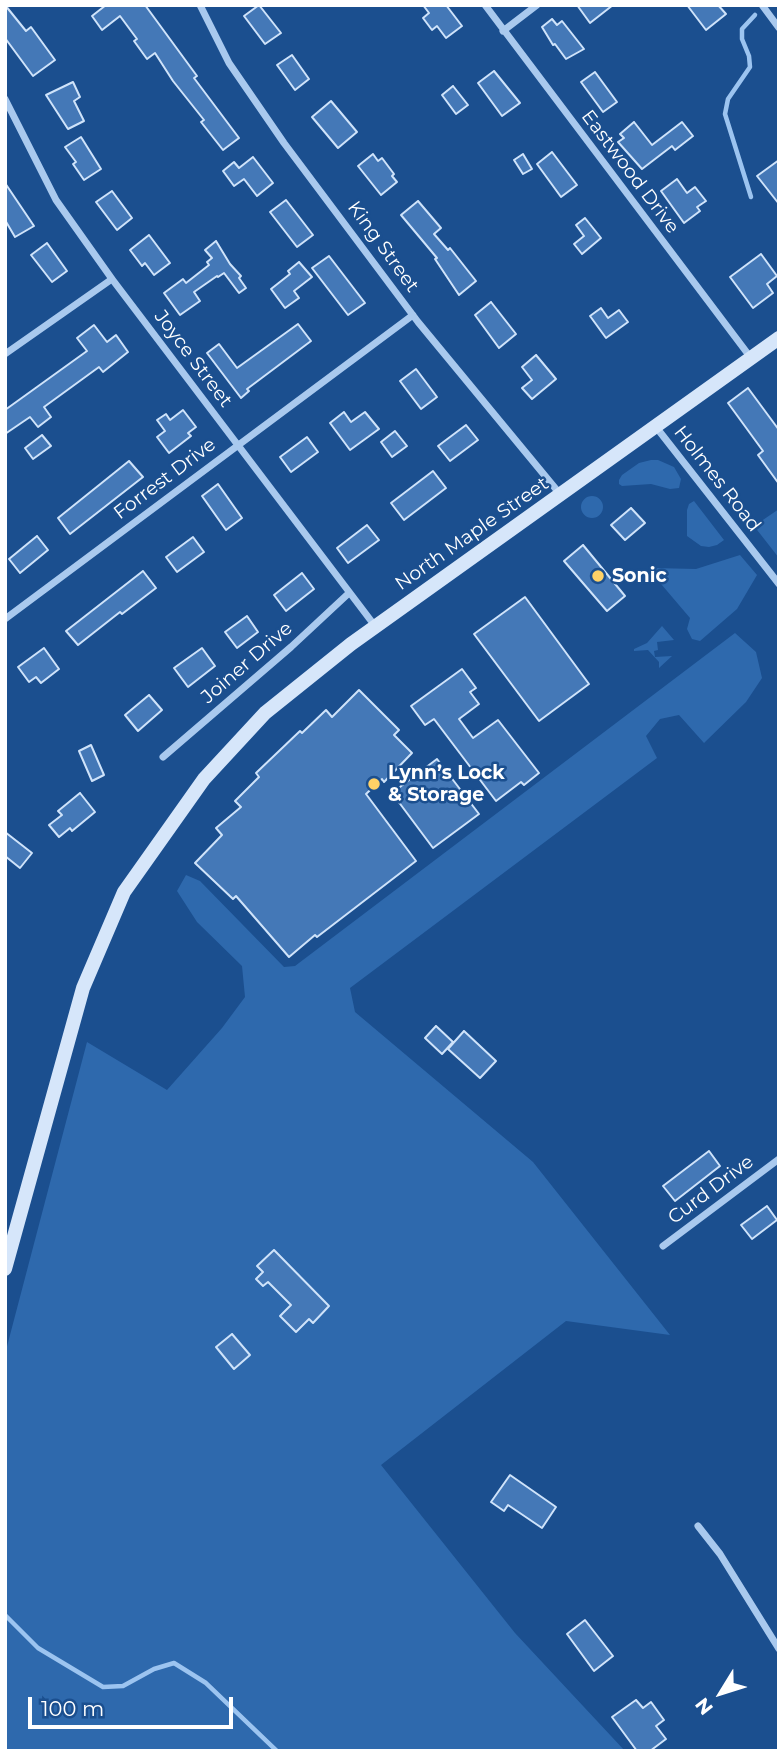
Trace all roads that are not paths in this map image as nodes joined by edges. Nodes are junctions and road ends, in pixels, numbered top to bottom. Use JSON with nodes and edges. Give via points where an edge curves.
{"nodes":[{"id":1,"x":200,"y":5,"type":"edge"},
{"id":2,"x":485,"y":5,"type":"edge"},
{"id":3,"x":537,"y":5,"type":"edge"},
{"id":4,"x":762,"y":5,"type":"edge"},
{"id":5,"x":779,"y":28,"type":"edge"},
{"id":6,"x":503,"y":31,"type":"junction"},
{"id":7,"x":5,"y":99,"type":"edge"},
{"id":8,"x":112,"y":279,"type":"junction"},
{"id":9,"x":413,"y":315,"type":"junction"},
{"id":10,"x":779,"y":338,"type":"edge"},
{"id":11,"x":5,"y":354,"type":"edge"},
{"id":12,"x":751,"y":358,"type":"junction"},
{"id":13,"x":656,"y":426,"type":"junction"},
{"id":14,"x":238,"y":444,"type":"junction"},
{"id":15,"x":560,"y":495,"type":"junction"},
{"id":16,"x":779,"y":584,"type":"edge"},
{"id":17,"x":349,"y":593,"type":"junction"},
{"id":18,"x":5,"y":619,"type":"edge"},
{"id":19,"x":375,"y":626,"type":"junction"},
{"id":20,"x":163,"y":757,"type":"dead end"},
{"id":21,"x":779,"y":1159,"type":"edge"},
{"id":22,"x":663,"y":1246,"type":"dead end"},
{"id":23,"x":5,"y":1269,"type":"edge"},
{"id":24,"x":698,"y":1526,"type":"dead end"},
{"id":25,"x":779,"y":1648,"type":"edge"}],
"edges":[{"from":1,"to":9,"type":"street","name":"King Street","via":[[250,96]]},
{"from":2,"to":6,"type":"street","name":"Eastwood Drive"},
{"from":3,"to":6,"type":"street"},
{"from":4,"to":5,"type":"street"},
{"from":6,"to":12,"type":"street","name":"Eastwood Drive"},
{"from":7,"to":8,"type":"street","name":"Joyce Street","via":[[54,197]]},
{"from":8,"to":11,"type":"street"},
{"from":8,"to":14,"type":"street","name":"Joyce Street"},
{"from":9,"to":14,"type":"street","name":"Forrest Drive"},
{"from":9,"to":15,"type":"street","name":"King Street"},
{"from":10,"to":12,"type":"main road","name":"North Maple Street"},
{"from":12,"to":13,"type":"main road","name":"North Maple Street"},
{"from":13,"to":15,"type":"main road","name":"North Maple Street"},
{"from":13,"to":16,"type":"street","name":"Holmes Road"},
{"from":14,"to":17,"type":"street","name":"Joyce Street"},
{"from":14,"to":18,"type":"street","name":"Forrest Drive"},
{"from":15,"to":19,"type":"main road","name":"North Maple Street"},
{"from":17,"to":19,"type":"street","name":"Joyce Street"},
{"from":17,"to":20,"type":"street","name":"Joiner Drive"},
{"from":19,"to":23,"type":"main road","name":"North Maple Street","via":[[265,713],[204,779],[124,892],[83,988]]},
{"from":21,"to":22,"type":"street","name":"Curd Drive"},
{"from":24,"to":25,"type":"street"}]}
